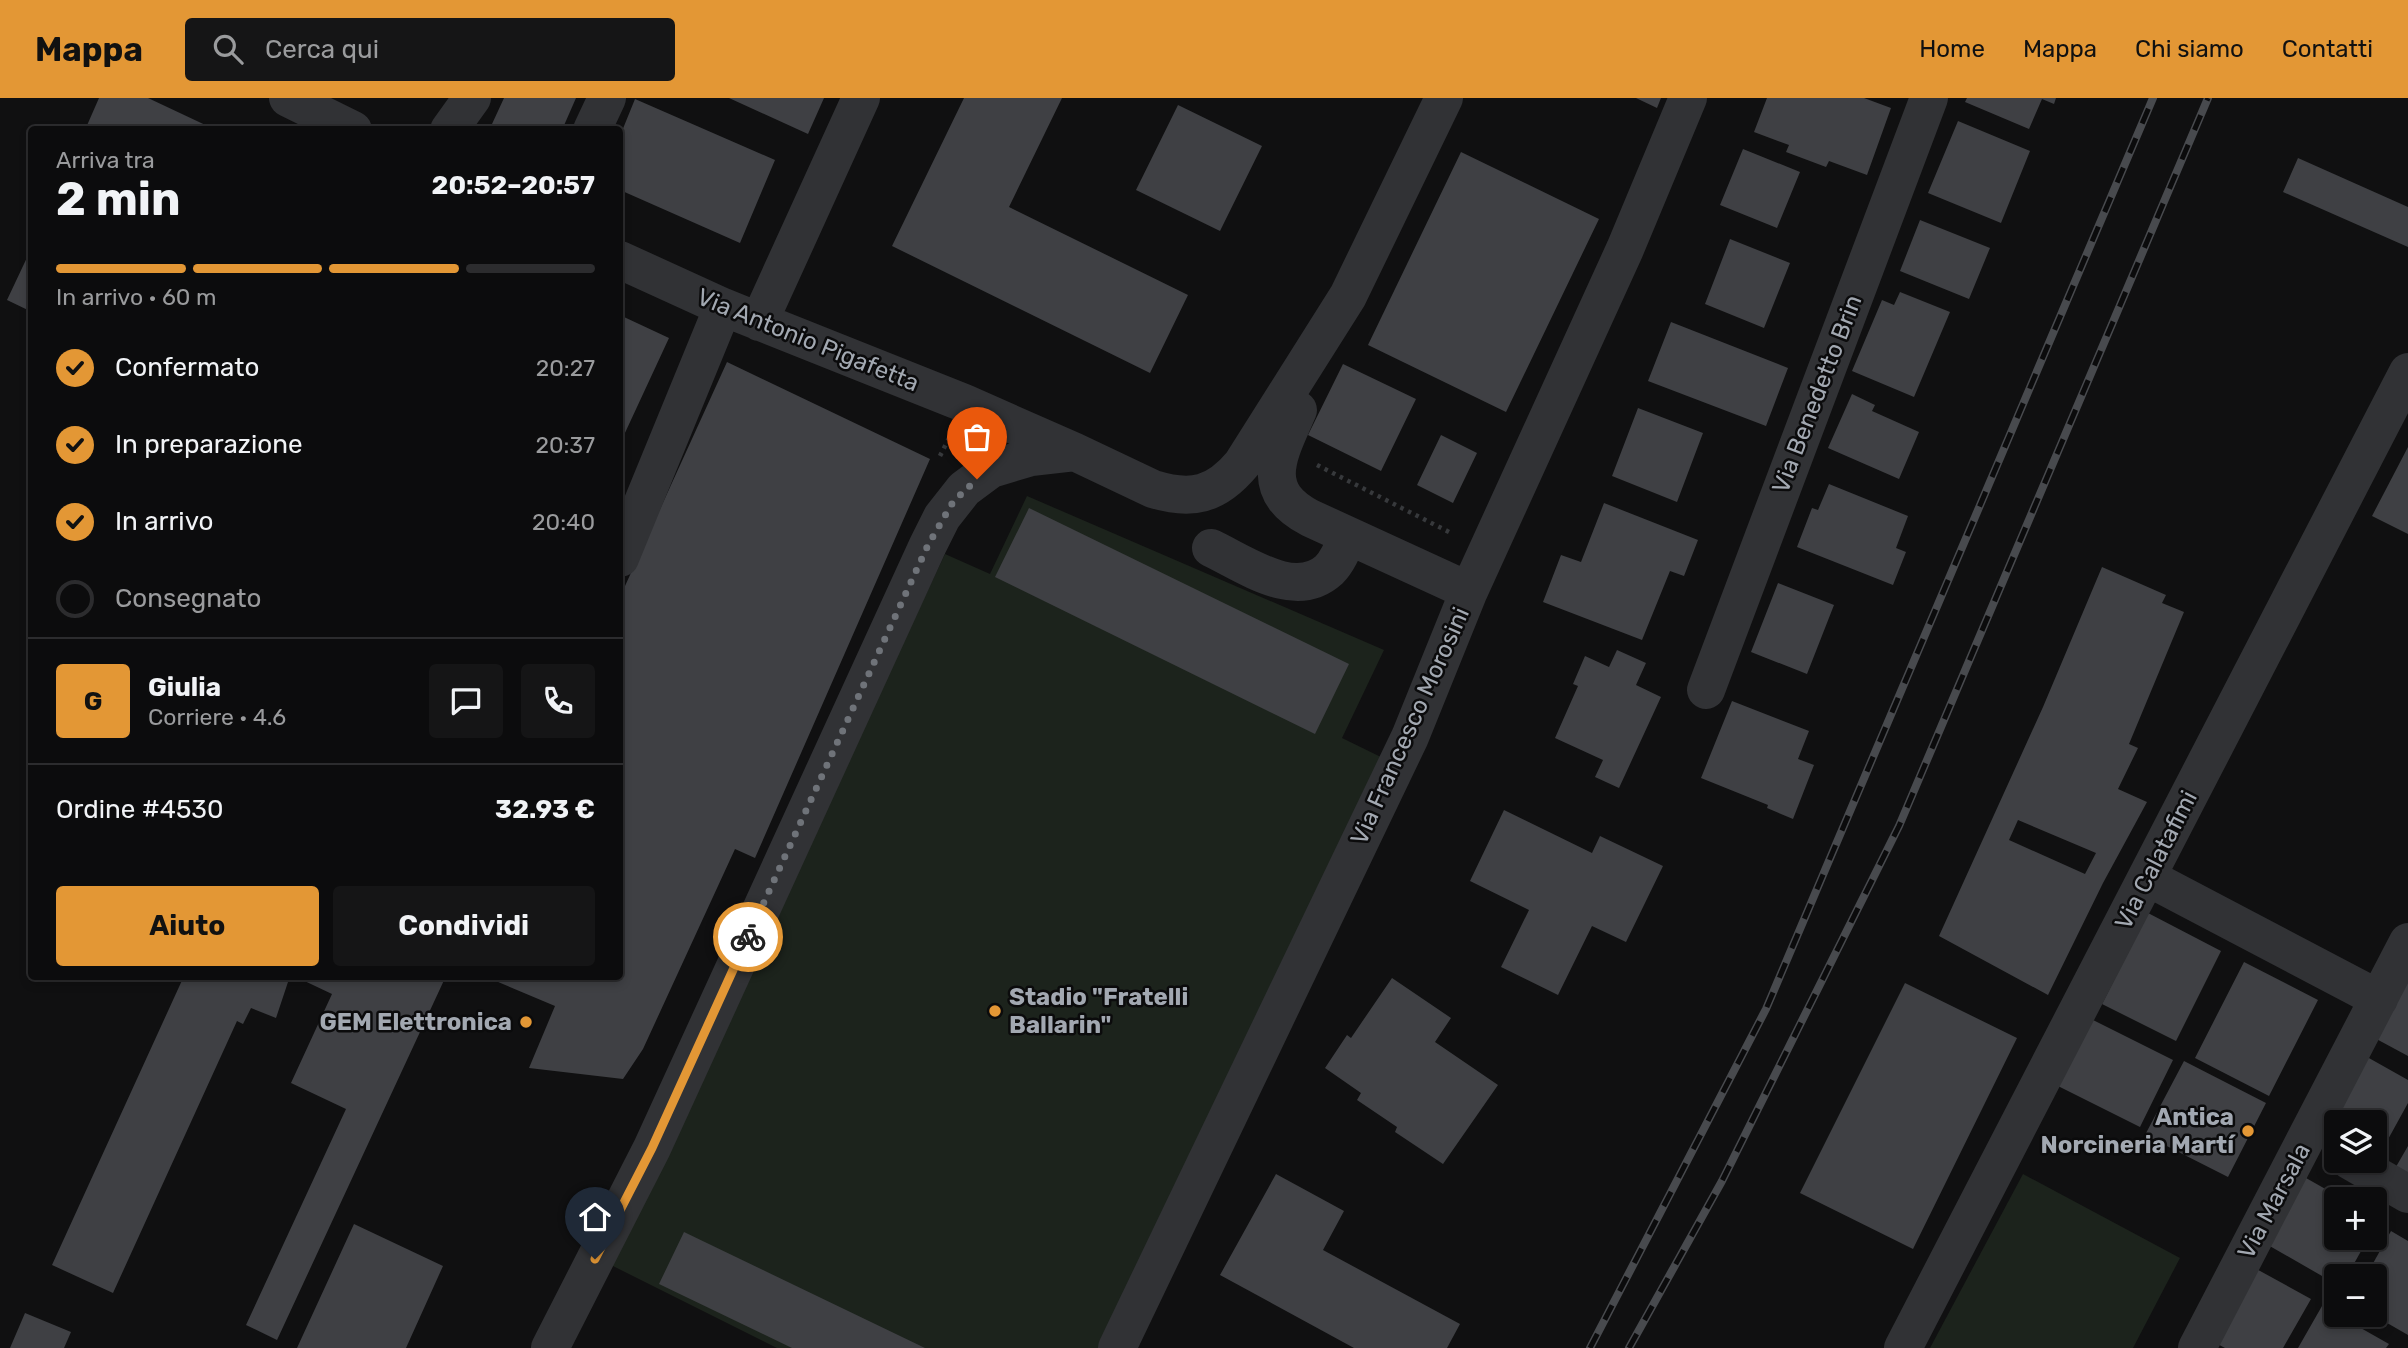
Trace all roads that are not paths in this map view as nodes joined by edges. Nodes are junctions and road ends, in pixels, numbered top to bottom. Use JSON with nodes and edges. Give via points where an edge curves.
{"nodes":[{"id":1,"x":289,"y":98,"type":"edge"},
{"id":2,"x":472,"y":98,"type":"edge"},
{"id":3,"x":607,"y":98,"type":"edge"},
{"id":4,"x":861,"y":98,"type":"edge"},
{"id":5,"x":1444,"y":98,"type":"edge"},
{"id":6,"x":1688,"y":98,"type":"edge"},
{"id":7,"x":1929,"y":98,"type":"edge"},
{"id":8,"x":345,"y":126,"type":"edge"},
{"id":9,"x":452,"y":126,"type":"edge"},
{"id":10,"x":594,"y":126,"type":"edge"},
{"id":11,"x":623,"y":261,"type":"edge"},
{"id":12,"x":1348,"y":296,"type":"junction"},
{"id":13,"x":723,"y":307,"type":"junction"},
{"id":14,"x":759,"y":322,"type":"junction"},
{"id":15,"x":2408,"y":372,"type":"edge"},
{"id":16,"x":1075,"y":452,"type":"junction"},
{"id":17,"x":1348,"y":536,"type":"junction"},
{"id":18,"x":1212,"y":548,"type":"dead end"},
{"id":19,"x":623,"y":551,"type":"edge"},
{"id":20,"x":1469,"y":591,"type":"junction"},
{"id":21,"x":1706,"y":690,"type":"dead end"},
{"id":22,"x":2147,"y":877,"type":"junction"},
{"id":23,"x":2408,"y":942,"type":"edge"},
{"id":24,"x":2379,"y":999,"type":"junction"},
{"id":25,"x":2322,"y":1145,"type":"edge"},
{"id":26,"x":2372,"y":1173,"type":"edge"},
{"id":27,"x":2408,"y":1194,"type":"edge"},
{"id":28,"x":550,"y":1348,"type":"edge"},
{"id":29,"x":1117,"y":1348,"type":"edge"},
{"id":30,"x":1903,"y":1348,"type":"edge"},
{"id":31,"x":2197,"y":1348,"type":"edge"}],
"edges":[{"from":1,"to":8,"type":"street"},
{"from":2,"to":9,"type":"street"},
{"from":3,"to":10,"type":"street"},
{"from":4,"to":14,"type":"street"},
{"from":5,"to":12,"type":"street"},
{"from":6,"to":20,"type":"street","name":"Via Francesco Morosini","via":[[1625,249]]},
{"from":7,"to":21,"type":"street","name":"Via Benedetto Brin"},
{"from":11,"to":13,"type":"street","name":"Via Antonio Pigafetta"},
{"from":12,"to":16,"type":"street","name":"Via Antonio Pigafetta","via":[[1242,464],[1217,488],[1200,494],[1167,493]]},
{"from":12,"to":17,"type":"street","via":[[1275,471],[1283,496],[1299,513]]},
{"from":13,"to":14,"type":"street","name":"Via Antonio Pigafetta"},
{"from":13,"to":19,"type":"street"},
{"from":14,"to":16,"type":"street","name":"Via Antonio Pigafetta"},
{"from":15,"to":22,"type":"street","name":"Via Calatafimi"},
{"from":16,"to":28,"type":"street","via":[[1031,457],[991,469],[964,489],[942,517],[652,1148]]},
{"from":17,"to":18,"type":"street","via":[[1329,569],[1309,581],[1275,578]]},
{"from":17,"to":20,"type":"street"},
{"from":20,"to":29,"type":"street","name":"Via Francesco Morosini","via":[[1410,737]]},
{"from":22,"to":24,"type":"street"},
{"from":22,"to":30,"type":"street","name":"Via Calatafimi"},
{"from":23,"to":24,"type":"street","name":"Via Marsala"},
{"from":24,"to":25,"type":"street","name":"Via Marsala"},
{"from":25,"to":31,"type":"street","name":"Via Marsala"},
{"from":26,"to":27,"type":"street"}]}
